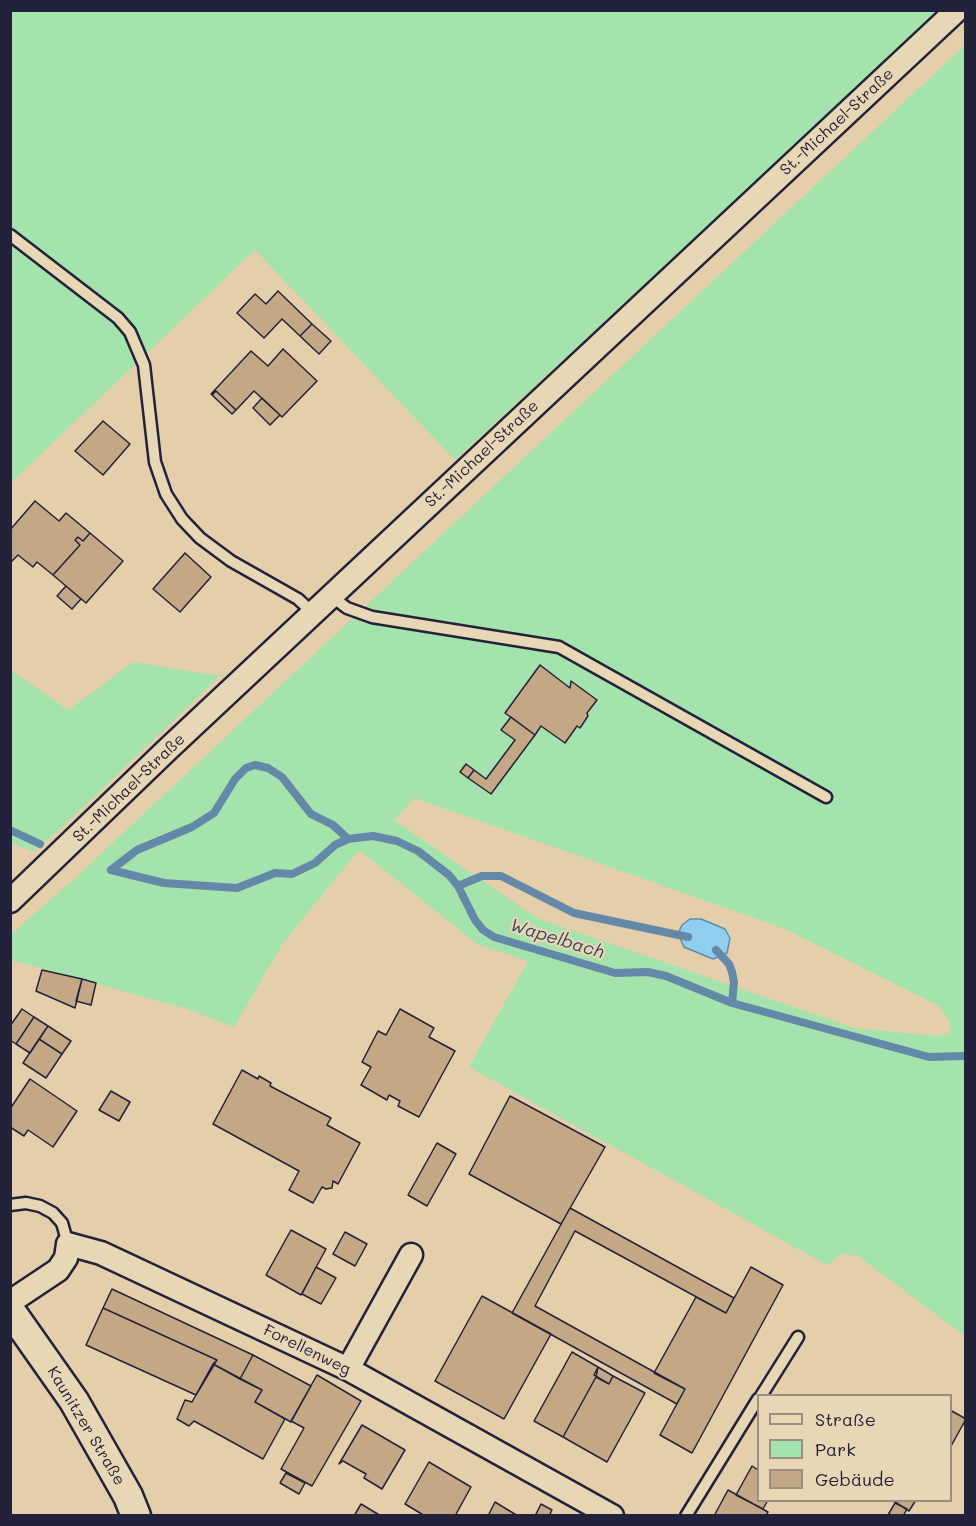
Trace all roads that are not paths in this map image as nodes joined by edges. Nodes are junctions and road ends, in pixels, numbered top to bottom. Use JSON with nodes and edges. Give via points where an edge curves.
{"nodes":[{"id":1,"x":957,"y":10,"type":"edge"},
{"id":2,"x":10,"y":235,"type":"edge"},
{"id":3,"x":331,"y":596,"type":"junction"},
{"id":4,"x":313,"y":613,"type":"junction"},
{"id":5,"x":826,"y":797,"type":"dead end"},
{"id":6,"x":10,"y":901,"type":"edge"},
{"id":7,"x":10,"y":1205,"type":"edge"},
{"id":8,"x":68,"y":1244,"type":"junction"},
{"id":9,"x":411,"y":1255,"type":"dead end"},
{"id":10,"x":10,"y":1302,"type":"edge"},
{"id":11,"x":10,"y":1310,"type":"edge"},
{"id":12,"x":798,"y":1337,"type":"dead end"},
{"id":13,"x":348,"y":1369,"type":"junction"},
{"id":14,"x":762,"y":1394,"type":"edge"},
{"id":15,"x":757,"y":1402,"type":"edge"},
{"id":16,"x":136,"y":1515,"type":"edge"},
{"id":17,"x":612,"y":1515,"type":"edge"},
{"id":18,"x":686,"y":1515,"type":"edge"}],
"edges":[{"from":1,"to":3,"type":"street","name":"St.-Michael-Straße"},
{"from":2,"to":4,"type":"lane","via":[[118,318],[130,332],[144,365],[155,462],[166,494],[182,519],[231,561],[298,598]]},
{"from":3,"to":4,"type":"street","name":"St.-Michael-Straße"},
{"from":3,"to":5,"type":"lane","via":[[347,608],[372,617],[559,647]]},
{"from":4,"to":6,"type":"street","name":"St.-Michael-Straße"},
{"from":7,"to":8,"type":"lane","via":[[27,1203],[53,1213],[62,1223]]},
{"from":8,"to":10,"type":"street","via":[[66,1258],[58,1270]]},
{"from":8,"to":13,"type":"street","name":"Forellenweg","via":[[101,1253]]},
{"from":9,"to":13,"type":"street"},
{"from":11,"to":16,"type":"street","name":"Kaunitzer Straße","via":[[74,1401]]},
{"from":12,"to":14,"type":"lane"},
{"from":13,"to":17,"type":"street","name":"Forellenweg"},
{"from":15,"to":18,"type":"lane"}]}
